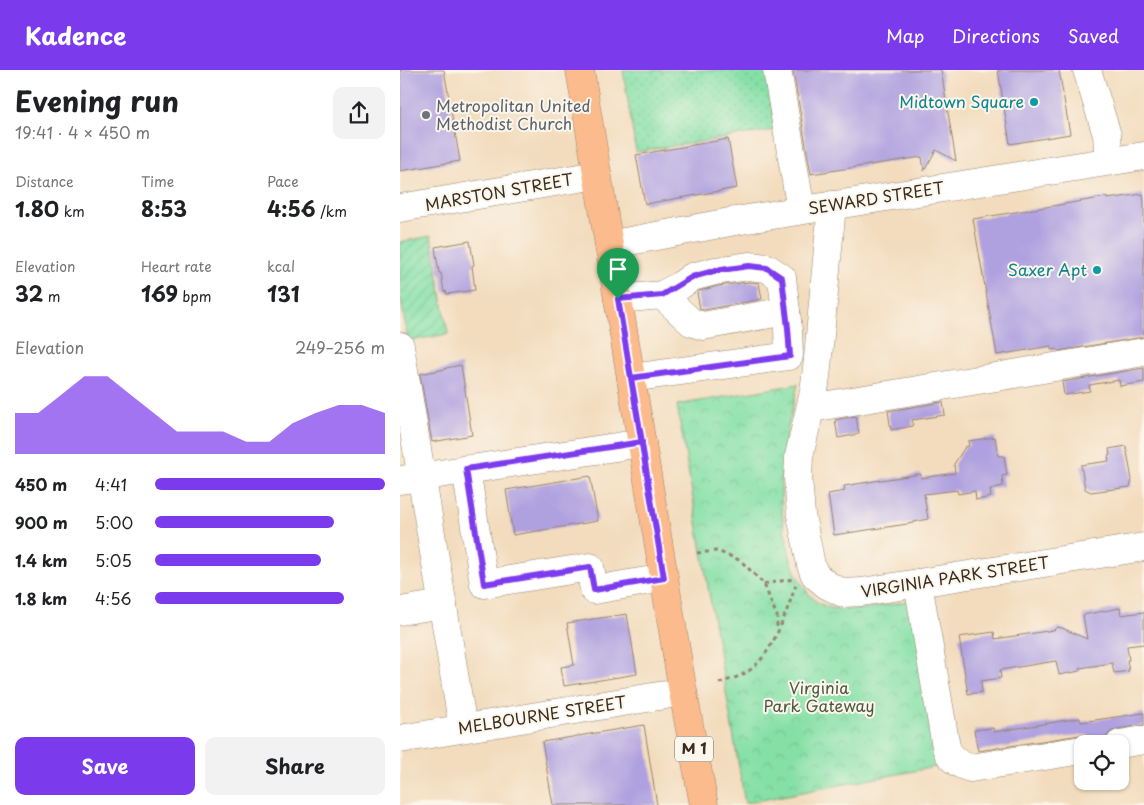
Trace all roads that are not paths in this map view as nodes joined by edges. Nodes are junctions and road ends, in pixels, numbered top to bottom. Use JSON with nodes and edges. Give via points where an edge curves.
{"nodes":[{"id":1,"x":580,"y":70,"type":"edge"},
{"id":2,"x":778,"y":70,"type":"edge"},
{"id":3,"x":1087,"y":70,"type":"edge"},
{"id":4,"x":1144,"y":156,"type":"edge"},
{"id":5,"x":1109,"y":161,"type":"junction"},
{"id":6,"x":597,"y":175,"type":"junction"},
{"id":7,"x":832,"y":206,"type":"junction"},
{"id":8,"x":400,"y":208,"type":"edge"},
{"id":9,"x":801,"y":210,"type":"junction"},
{"id":10,"x":609,"y":245,"type":"junction"},
{"id":11,"x":662,"y":295,"type":"junction"},
{"id":12,"x":618,"y":299,"type":"junction"},
{"id":13,"x":786,"y":311,"type":"junction"},
{"id":14,"x":400,"y":346,"type":"edge"},
{"id":15,"x":400,"y":350,"type":"edge"},
{"id":16,"x":1144,"y":352,"type":"edge"},
{"id":17,"x":631,"y":378,"type":"junction"},
{"id":18,"x":811,"y":408,"type":"junction"},
{"id":19,"x":642,"y":442,"type":"junction"},
{"id":20,"x":466,"y":469,"type":"junction"},
{"id":21,"x":411,"y":478,"type":"edge"},
{"id":22,"x":1144,"y":547,"type":"edge"},
{"id":23,"x":664,"y":578,"type":"junction"},
{"id":24,"x":918,"y":583,"type":"junction"},
{"id":25,"x":443,"y":604,"type":"junction"},
{"id":26,"x":400,"y":611,"type":"edge"},
{"id":27,"x":684,"y":692,"type":"junction"},
{"id":28,"x":463,"y":728,"type":"junction"},
{"id":29,"x":400,"y":739,"type":"edge"},
{"id":30,"x":1144,"y":740,"type":"edge"},
{"id":31,"x":1129,"y":742,"type":"edge"},
{"id":32,"x":1074,"y":751,"type":"edge"},
{"id":33,"x":704,"y":805,"type":"edge"}],
"edges":[{"from":1,"to":6,"type":"main road","number":"M 1"},
{"from":2,"to":9,"type":"street"},
{"from":3,"to":5,"type":"street","via":[[1107,135]]},
{"from":4,"to":5,"type":"street","name":"SEWARD STREET"},
{"from":5,"to":7,"type":"street","name":"SEWARD STREET"},
{"from":6,"to":8,"type":"street","name":"MARSTON STREET"},
{"from":6,"to":10,"type":"main road","number":"M 1"},
{"from":7,"to":9,"type":"street","name":"SEWARD STREET"},
{"from":7,"to":18,"type":"street","name":"VIRGINIA PARK STREET"},
{"from":9,"to":10,"type":"street","name":"SEWARD STREET"},
{"from":10,"to":12,"type":"main road","number":"M 1"},
{"from":11,"to":12,"type":"street"},
{"from":11,"to":13,"type":"street","via":[[691,322],[703,326]]},
{"from":11,"to":13,"type":"street","via":[[692,277],[714,271],[749,266],[767,268],[782,278]]},
{"from":12,"to":17,"type":"main road","number":"M 1"},
{"from":13,"to":17,"type":"street","via":[[790,356]]},
{"from":14,"to":15,"type":"street"},
{"from":15,"to":21,"type":"street"},
{"from":16,"to":18,"type":"street"},
{"from":17,"to":19,"type":"main road","number":"M 1"},
{"from":18,"to":24,"type":"street","name":"VIRGINIA PARK STREET","via":[[799,456],[798,478],[801,515],[810,565],[815,575],[843,593]]},
{"from":19,"to":20,"type":"street"},
{"from":19,"to":23,"type":"main road","number":"M 1"},
{"from":20,"to":21,"type":"street"},
{"from":20,"to":23,"type":"street","via":[[484,584],[590,567],[594,590]]},
{"from":21,"to":25,"type":"street"},
{"from":22,"to":24,"type":"street","name":"VIRGINIA PARK STREET"},
{"from":23,"to":27,"type":"main road","number":"M 1"},
{"from":24,"to":32,"type":"street","via":[[948,754],[971,768]]},
{"from":25,"to":26,"type":"street"},
{"from":25,"to":28,"type":"street"},
{"from":27,"to":28,"type":"street","name":"MELBOURNE STREET"},
{"from":27,"to":33,"type":"main road","number":"M 1"},
{"from":28,"to":29,"type":"street","name":"MELBOURNE STREET"},
{"from":30,"to":31,"type":"street"}]}
